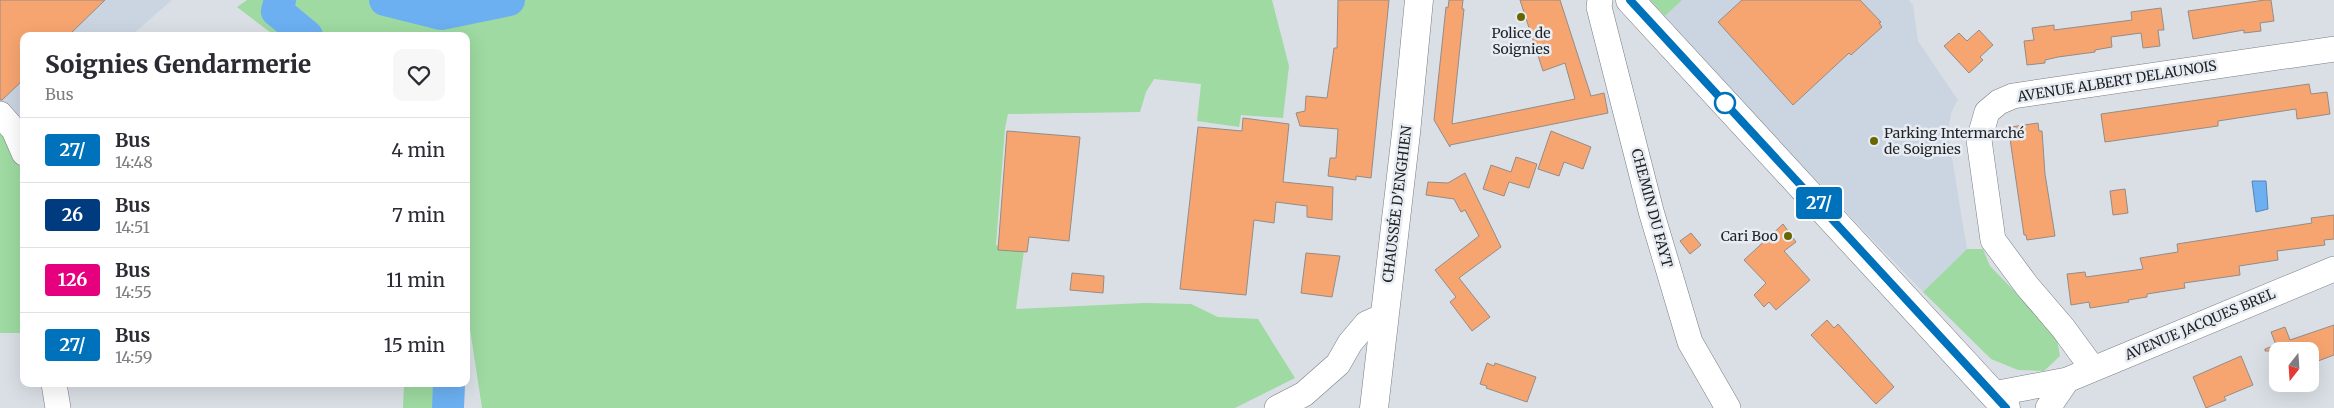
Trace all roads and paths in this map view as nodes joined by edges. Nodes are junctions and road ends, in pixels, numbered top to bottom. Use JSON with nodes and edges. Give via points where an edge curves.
{"nodes":[{"id":1,"x":1419,"y":0,"type":"edge"},
{"id":2,"x":1600,"y":0,"type":"edge"},
{"id":3,"x":1630,"y":0,"type":"edge"},
{"id":4,"x":2334,"y":49,"type":"edge"},
{"id":5,"x":0,"y":114,"type":"edge"},
{"id":6,"x":20,"y":144,"type":"edge"},
{"id":7,"x":2334,"y":269,"type":"edge"},
{"id":8,"x":1384,"y":316,"type":"junction"},
{"id":9,"x":2093,"y":369,"type":"junction"},
{"id":10,"x":2067,"y":380,"type":"junction"},
{"id":11,"x":54,"y":387,"type":"edge"},
{"id":12,"x":2000,"y":401,"type":"edge"},
{"id":13,"x":58,"y":408,"type":"edge"},
{"id":14,"x":1278,"y":408,"type":"edge"},
{"id":15,"x":1374,"y":408,"type":"edge"},
{"id":16,"x":1728,"y":408,"type":"edge"},
{"id":17,"x":2048,"y":408,"type":"edge"}],
"edges":[{"from":1,"to":8,"type":"main road","name":"CHAUSSÉE D'ENGHIEN"},
{"from":2,"to":16,"type":"street","name":"CHEMIN DU FAYT","via":[[1599,7],[1651,211],[1690,342]]},
{"from":3,"to":12,"type":"main road"},
{"from":4,"to":9,"type":"street","name":"AVENUE ALBERT DELAUNOIS","via":[[2013,96],[1987,112],[1979,140],[1993,240]]},
{"from":5,"to":6,"type":"street","via":[[14,130]]},
{"from":7,"to":9,"type":"street","name":"AVENUE JACQUES BREL"},
{"from":8,"to":14,"type":"street","via":[[1366,324],[1332,370],[1304,394]]},
{"from":8,"to":15,"type":"main road","name":"CHAUSSÉE D'ENGHIEN"},
{"from":9,"to":10,"type":"street","name":"AVENUE JACQUES BREL"},
{"from":10,"to":12,"type":"street","name":"AVENUE JACQUES BREL"},
{"from":10,"to":17,"type":"street"},
{"from":11,"to":13,"type":"street"}]}
